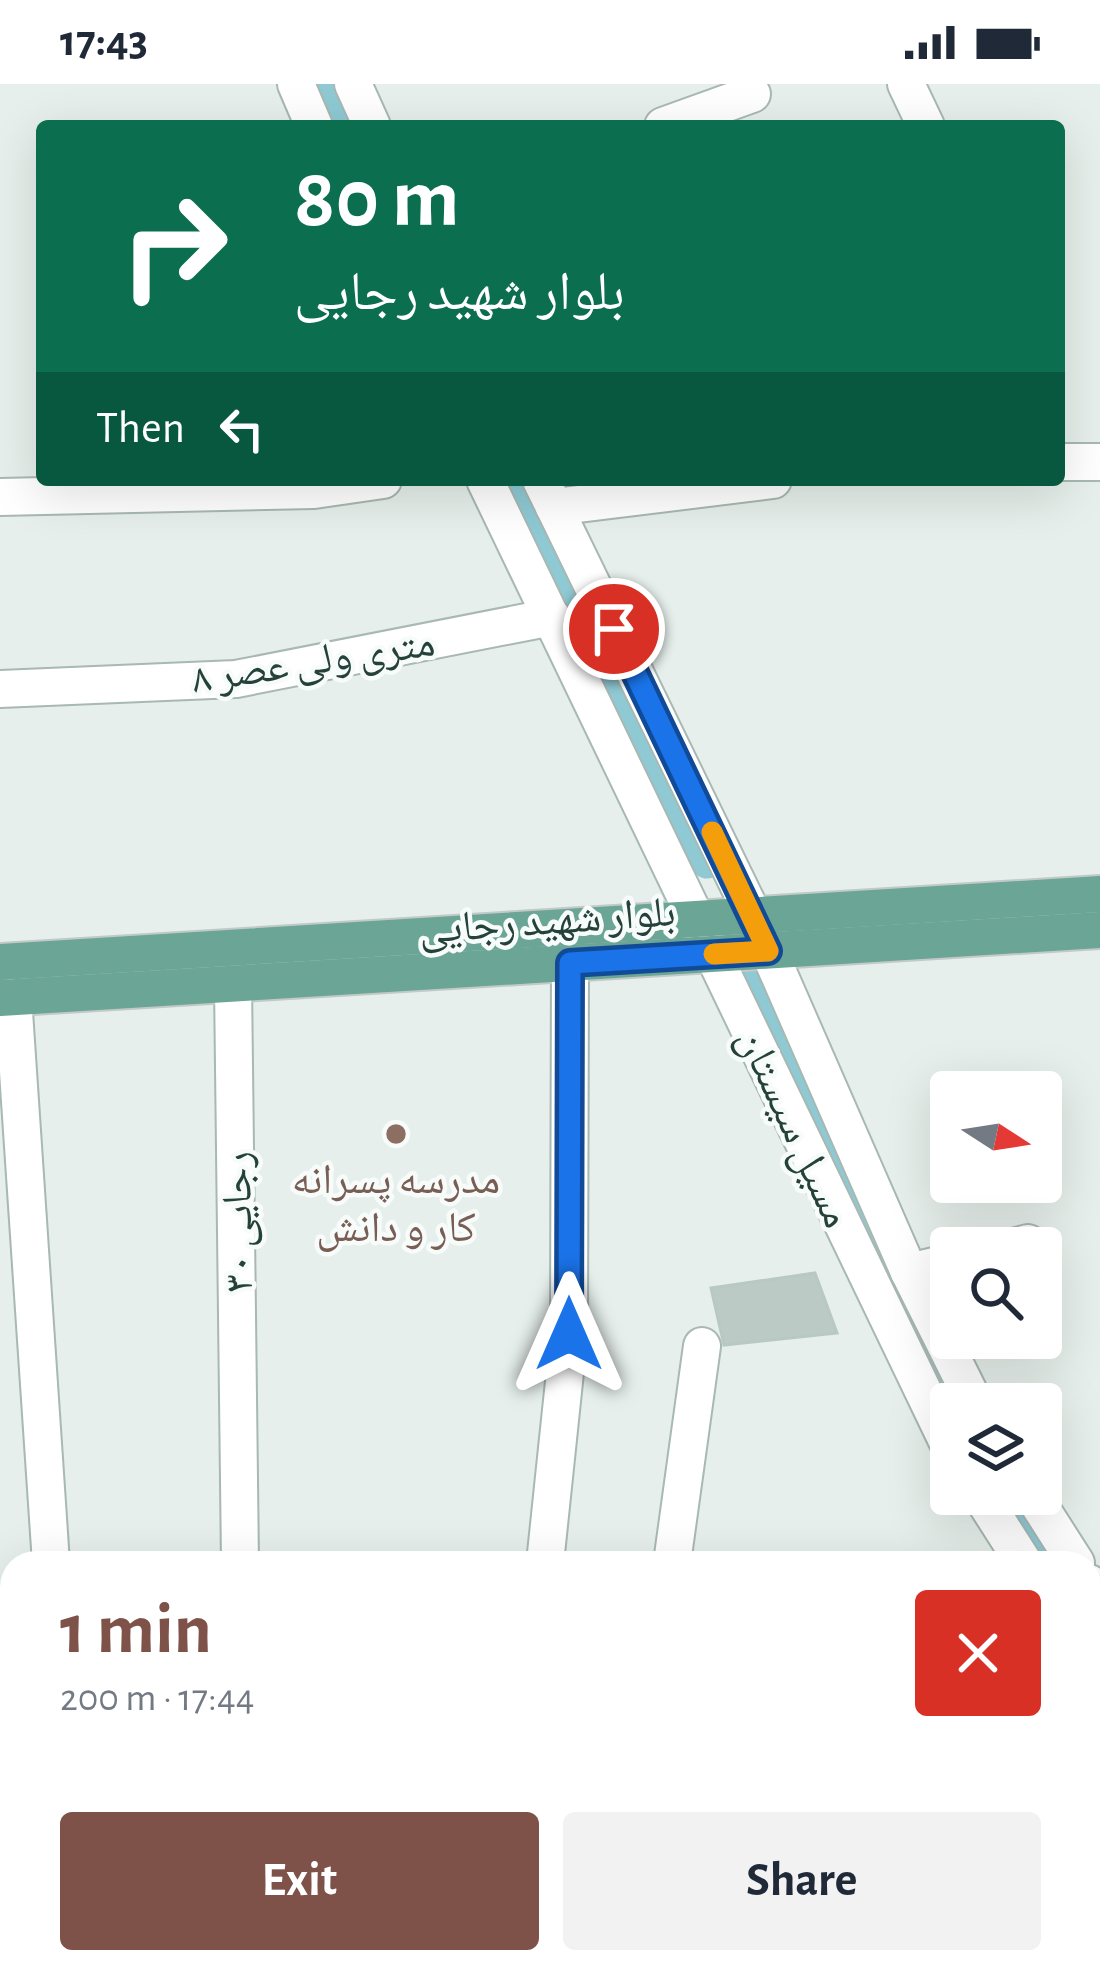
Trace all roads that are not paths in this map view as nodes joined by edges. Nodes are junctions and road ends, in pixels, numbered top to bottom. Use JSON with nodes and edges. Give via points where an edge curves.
{"nodes":[{"id":1,"x":296,"y":84,"type":"edge"},
{"id":2,"x":353,"y":84,"type":"edge"},
{"id":3,"x":906,"y":84,"type":"edge"},
{"id":4,"x":754,"y":101,"type":"edge"},
{"id":5,"x":311,"y":120,"type":"edge"},
{"id":6,"x":369,"y":120,"type":"edge"},
{"id":7,"x":685,"y":120,"type":"edge"},
{"id":8,"x":923,"y":120,"type":"edge"},
{"id":9,"x":1065,"y":462,"type":"edge"},
{"id":10,"x":1100,"y":462,"type":"edge"},
{"id":11,"x":342,"y":486,"type":"edge"},
{"id":12,"x":488,"y":486,"type":"edge"},
{"id":13,"x":669,"y":486,"type":"edge"},
{"id":14,"x":548,"y":493,"type":"edge"},
{"id":15,"x":0,"y":497,"type":"edge"},
{"id":16,"x":552,"y":617,"type":"junction"},
{"id":17,"x":0,"y":688,"type":"edge"},
{"id":18,"x":1100,"y":894,"type":"edge"},
{"id":19,"x":753,"y":915,"type":"junction"},
{"id":20,"x":698,"y":919,"type":"junction"},
{"id":21,"x":1100,"y":930,"type":"edge"},
{"id":22,"x":768,"y":951,"type":"junction"},
{"id":23,"x":715,"y":954,"type":"junction"},
{"id":24,"x":0,"y":962,"type":"edge"},
{"id":25,"x":570,"y":963,"type":"junction"},
{"id":26,"x":233,"y":984,"type":"junction"},
{"id":27,"x":6,"y":998,"type":"edge"},
{"id":28,"x":930,"y":1263,"type":"edge"},
{"id":29,"x":906,"y":1264,"type":"junction"},
{"id":30,"x":864,"y":1274,"type":"junction"},
{"id":31,"x":18,"y":1339,"type":"edge"},
{"id":32,"x":702,"y":1346,"type":"dead end"},
{"id":33,"x":965,"y":1383,"type":"edge"},
{"id":34,"x":930,"y":1406,"type":"edge"},
{"id":35,"x":993,"y":1515,"type":"edge"},
{"id":36,"x":1045,"y":1515,"type":"edge"},
{"id":37,"x":49,"y":1551,"type":"edge"},
{"id":38,"x":240,"y":1551,"type":"edge"},
{"id":39,"x":546,"y":1551,"type":"edge"},
{"id":40,"x":674,"y":1551,"type":"edge"},
{"id":41,"x":1016,"y":1551,"type":"edge"},
{"id":42,"x":1068,"y":1551,"type":"edge"}],
"edges":[{"from":1,"to":5,"type":"street"},
{"from":2,"to":6,"type":"street"},
{"from":3,"to":8,"type":"street"},
{"from":4,"to":7,"type":"street"},
{"from":9,"to":10,"type":"street"},
{"from":11,"to":15,"type":"street"},
{"from":12,"to":16,"type":"street","name":"مسیل سیستان"},
{"from":13,"to":14,"type":"street"},
{"from":14,"to":19,"type":"street","name":"مسیل سیستان"},
{"from":16,"to":17,"type":"street","name":"۸ متری ولی عصر","via":[[236,679]]},
{"from":16,"to":20,"type":"street","name":"مسیل سیستان"},
{"from":18,"to":19,"type":"main road","name":"بلوار شهید رجایی"},
{"from":19,"to":20,"type":"main road","name":"بلوار شهید رجایی"},
{"from":19,"to":22,"type":"street","name":"مسیل سیستان"},
{"from":20,"to":23,"type":"street","name":"مسیل سیستان"},
{"from":20,"to":24,"type":"main road","name":"بلوار شهید رجایی"},
{"from":21,"to":22,"type":"main road","name":"بلوار شهید رجایی"},
{"from":22,"to":23,"type":"main road","name":"بلوار شهید رجایی"},
{"from":22,"to":29,"type":"street","name":"مسیل سیستان"},
{"from":23,"to":25,"type":"main road","name":"بلوار شهید رجایی"},
{"from":23,"to":30,"type":"street","name":"مسیل سیستان"},
{"from":25,"to":26,"type":"main road","name":"بلوار شهید رجایی"},
{"from":25,"to":39,"type":"street","via":[[569,1334]]},
{"from":26,"to":27,"type":"main road","name":"بلوار شهید رجایی"},
{"from":26,"to":38,"type":"street","name":"رجایی ۳۰"},
{"from":27,"to":31,"type":"street"},
{"from":28,"to":29,"type":"street"},
{"from":29,"to":30,"type":"street"},
{"from":29,"to":33,"type":"street","name":"مسیل سیستان"},
{"from":30,"to":34,"type":"street","name":"مسیل سیستان"},
{"from":31,"to":37,"type":"street"},
{"from":32,"to":40,"type":"street"},
{"from":35,"to":41,"type":"street"},
{"from":36,"to":42,"type":"street"}]}
